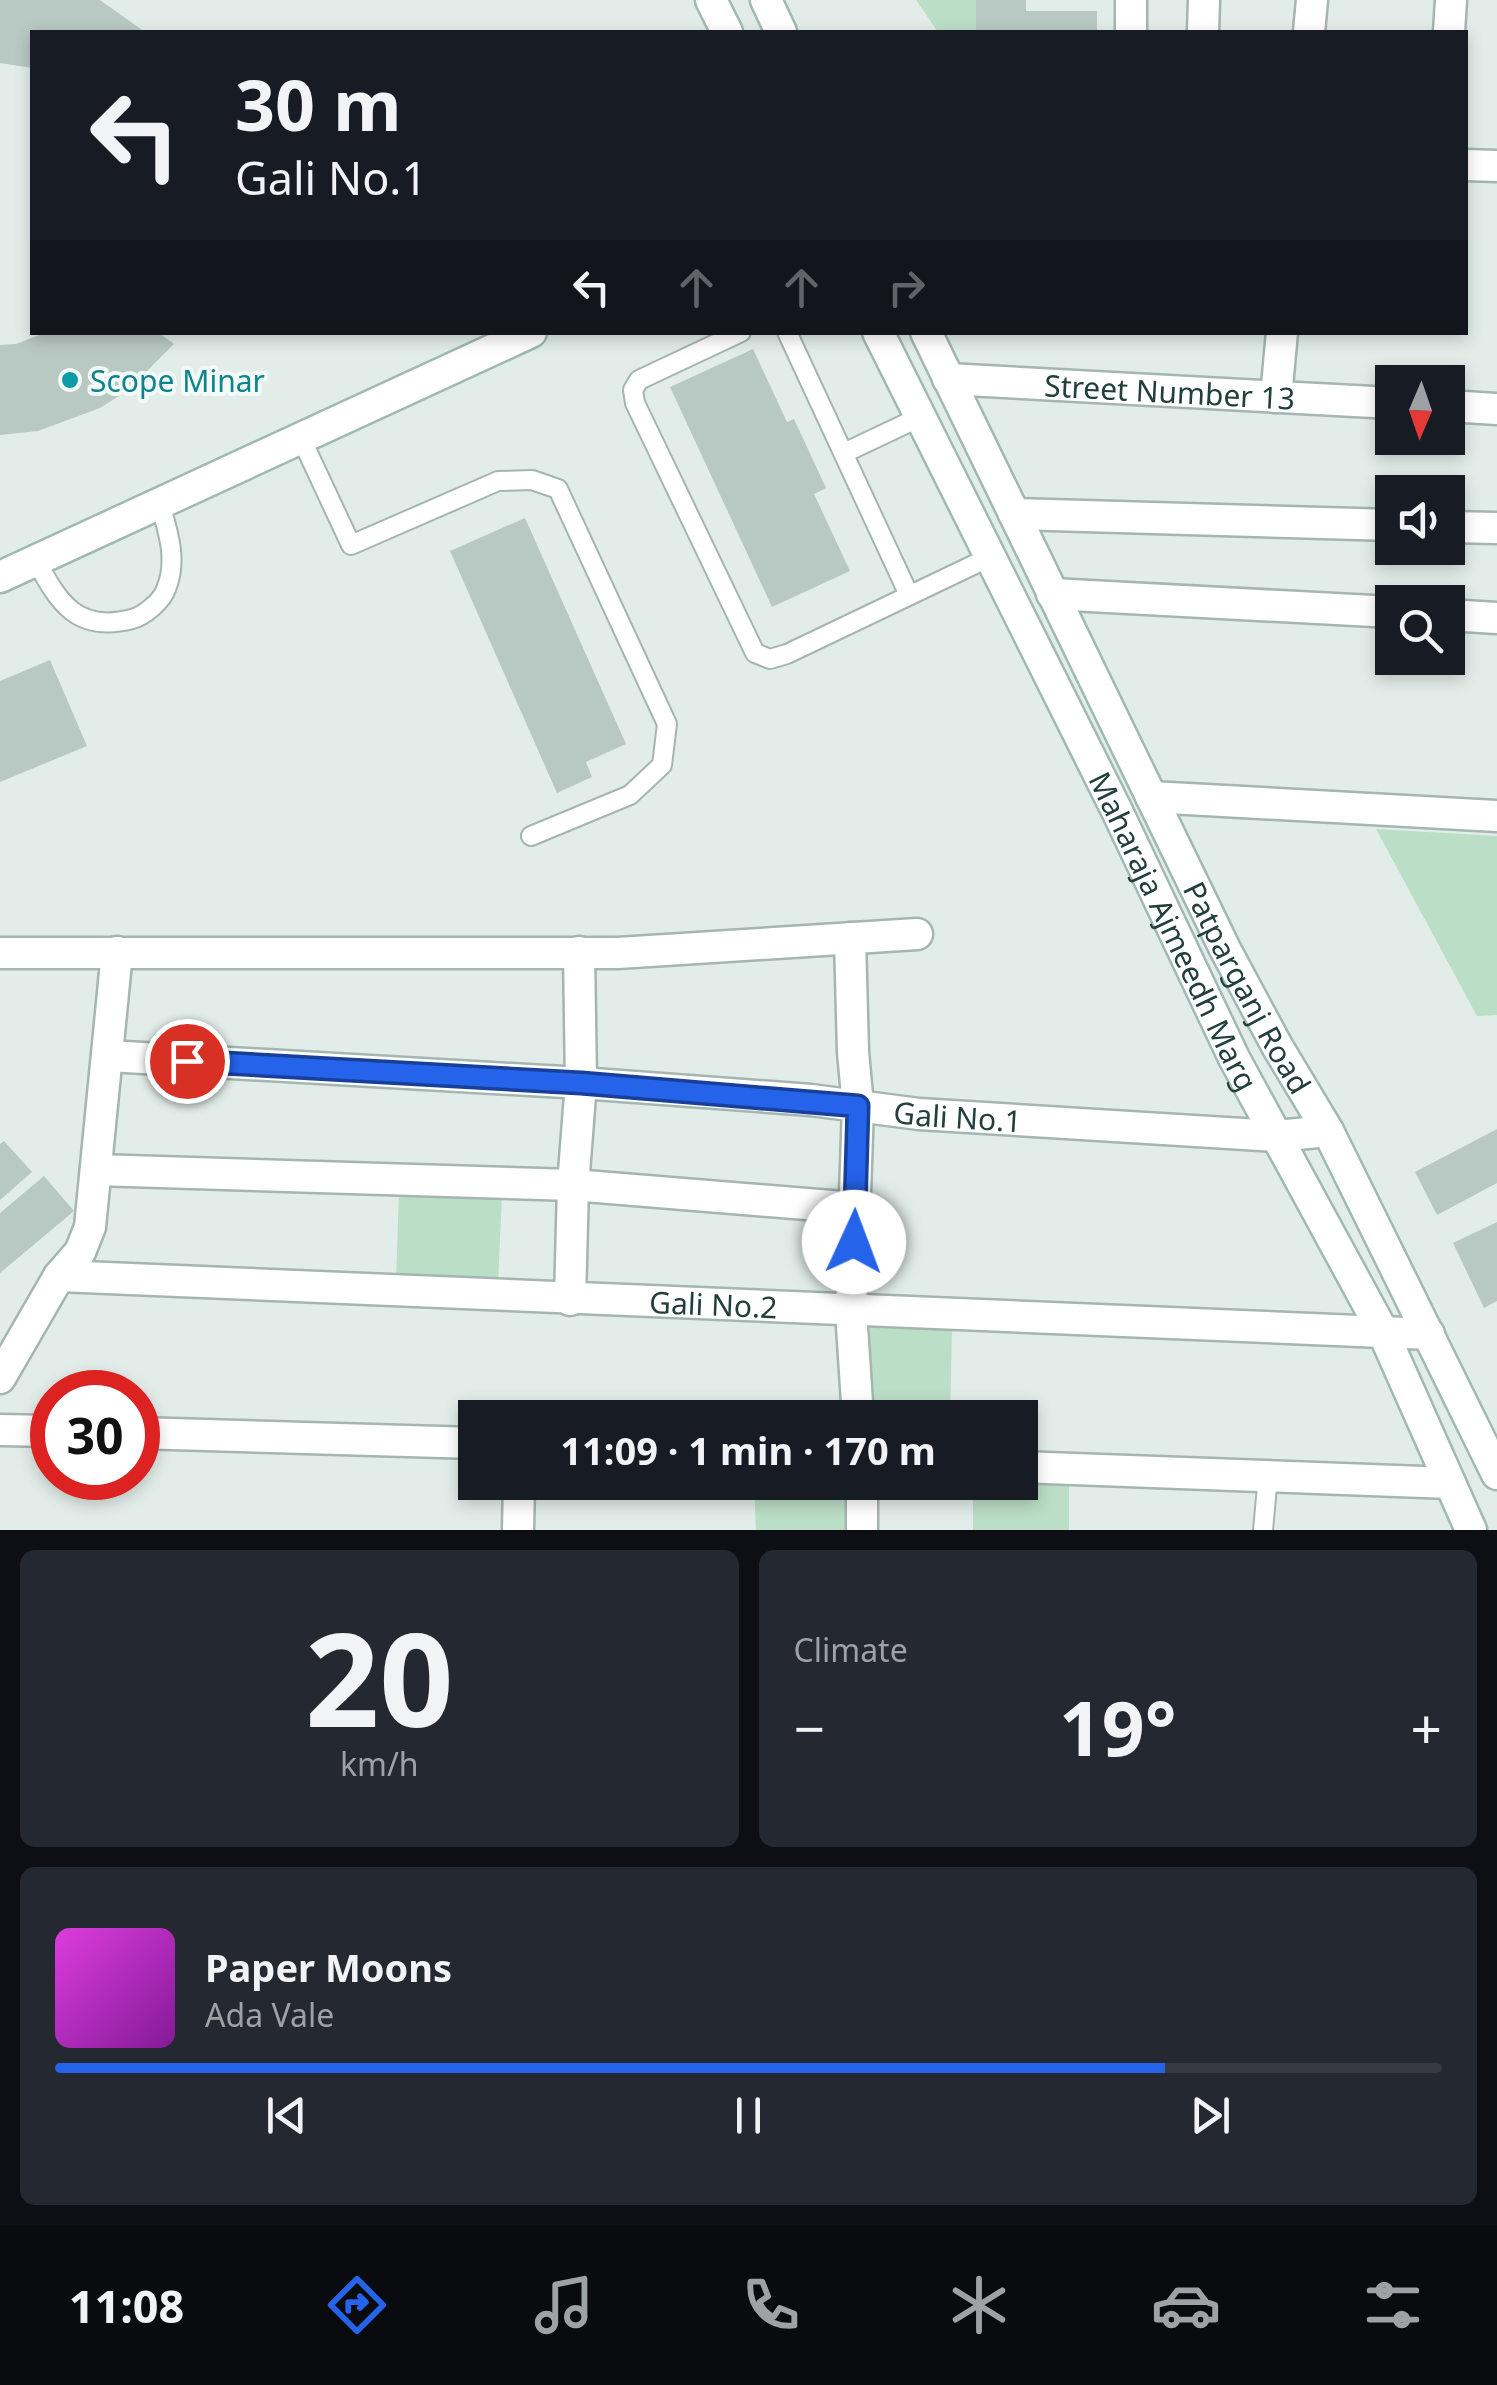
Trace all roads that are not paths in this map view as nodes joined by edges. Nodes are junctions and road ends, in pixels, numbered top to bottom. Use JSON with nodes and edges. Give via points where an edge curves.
{"nodes":[{"id":1,"x":711,"y":0,"type":"edge"},
{"id":2,"x":766,"y":0,"type":"edge"},
{"id":3,"x":1131,"y":0,"type":"edge"},
{"id":4,"x":1204,"y":0,"type":"edge"},
{"id":5,"x":1312,"y":0,"type":"edge"},
{"id":6,"x":1451,"y":0,"type":"edge"},
{"id":7,"x":727,"y":30,"type":"edge"},
{"id":8,"x":781,"y":30,"type":"edge"},
{"id":9,"x":1131,"y":30,"type":"edge"},
{"id":10,"x":1203,"y":30,"type":"edge"},
{"id":11,"x":1309,"y":30,"type":"edge"},
{"id":12,"x":1450,"y":30,"type":"edge"},
{"id":13,"x":1468,"y":166,"type":"edge"},
{"id":14,"x":1497,"y":166,"type":"edge"},
{"id":15,"x":525,"y":335,"type":"edge"},
{"id":16,"x":734,"y":335,"type":"edge"},
{"id":17,"x":788,"y":335,"type":"edge"},
{"id":18,"x":879,"y":335,"type":"edge"},
{"id":19,"x":927,"y":335,"type":"edge"},
{"id":20,"x":1282,"y":335,"type":"edge"},
{"id":21,"x":948,"y":379,"type":"junction"},
{"id":22,"x":1276,"y":397,"type":"junction"},
{"id":23,"x":1375,"y":403,"type":"edge"},
{"id":24,"x":1465,"y":407,"type":"edge"},
{"id":25,"x":1497,"y":409,"type":"edge"},
{"id":26,"x":920,"y":417,"type":"junction"},
{"id":27,"x":301,"y":438,"type":"junction"},
{"id":28,"x":844,"y":452,"type":"junction"},
{"id":29,"x":160,"y":504,"type":"junction"},
{"id":30,"x":1014,"y":514,"type":"junction"},
{"id":31,"x":1375,"y":525,"type":"edge"},
{"id":32,"x":1465,"y":527,"type":"edge"},
{"id":33,"x":1497,"y":528,"type":"edge"},
{"id":34,"x":990,"y":557,"type":"junction"},
{"id":35,"x":36,"y":560,"type":"junction"},
{"id":36,"x":0,"y":577,"type":"edge"},
{"id":37,"x":1052,"y":594,"type":"junction"},
{"id":38,"x":909,"y":595,"type":"junction"},
{"id":39,"x":1375,"y":611,"type":"edge"},
{"id":40,"x":1465,"y":617,"type":"edge"},
{"id":41,"x":1497,"y":618,"type":"edge"},
{"id":42,"x":1151,"y":798,"type":"junction"},
{"id":43,"x":1497,"y":816,"type":"edge"},
{"id":44,"x":531,"y":836,"type":"dead end"},
{"id":45,"x":917,"y":934,"type":"dead end"},
{"id":46,"x":850,"y":938,"type":"junction"},
{"id":47,"x":117,"y":952,"type":"junction"},
{"id":48,"x":580,"y":952,"type":"junction"},
{"id":49,"x":0,"y":953,"type":"edge"},
{"id":50,"x":108,"y":1056,"type":"junction"},
{"id":51,"x":581,"y":1083,"type":"junction"},
{"id":52,"x":858,"y":1106,"type":"junction"},
{"id":53,"x":1328,"y":1131,"type":"junction"},
{"id":54,"x":1277,"y":1136,"type":"junction"},
{"id":55,"x":96,"y":1170,"type":"junction"},
{"id":56,"x":573,"y":1185,"type":"junction"},
{"id":57,"x":855,"y":1208,"type":"junction"},
{"id":58,"x":58,"y":1276,"type":"junction"},
{"id":59,"x":570,"y":1300,"type":"junction"},
{"id":60,"x":851,"y":1311,"type":"junction"},
{"id":61,"x":1383,"y":1332,"type":"junction"},
{"id":62,"x":1429,"y":1334,"type":"junction"},
{"id":63,"x":0,"y":1378,"type":"edge"},
{"id":64,"x":857,"y":1400,"type":"edge"},
{"id":65,"x":0,"y":1430,"type":"edge"},
{"id":66,"x":30,"y":1431,"type":"edge"},
{"id":67,"x":160,"y":1435,"type":"edge"},
{"id":68,"x":458,"y":1443,"type":"edge"},
{"id":69,"x":1038,"y":1468,"type":"edge"},
{"id":70,"x":1497,"y":1474,"type":"edge"},
{"id":71,"x":1268,"y":1476,"type":"junction"},
{"id":72,"x":1450,"y":1483,"type":"junction"},
{"id":73,"x":519,"y":1500,"type":"edge"},
{"id":74,"x":862,"y":1500,"type":"edge"},
{"id":75,"x":518,"y":1530,"type":"edge"},
{"id":76,"x":862,"y":1530,"type":"edge"},
{"id":77,"x":1264,"y":1530,"type":"edge"},
{"id":78,"x":1471,"y":1530,"type":"edge"}],
"edges":[{"from":1,"to":7,"type":"street"},
{"from":2,"to":8,"type":"street"},
{"from":3,"to":9,"type":"street"},
{"from":4,"to":10,"type":"street"},
{"from":5,"to":11,"type":"street"},
{"from":6,"to":12,"type":"street"},
{"from":13,"to":14,"type":"street"},
{"from":15,"to":27,"type":"street"},
{"from":16,"to":38,"type":"lane","via":[[640,380],[633,390],[755,653],[770,659],[787,654]]},
{"from":17,"to":28,"type":"lane"},
{"from":18,"to":26,"type":"street","name":"Maharaja Ajmeedh Marg"},
{"from":19,"to":21,"type":"street","name":"Patparganj Road"},
{"from":20,"to":22,"type":"street"},
{"from":21,"to":22,"type":"street","name":"Street Number 13"},
{"from":21,"to":30,"type":"street","name":"Patparganj Road"},
{"from":22,"to":23,"type":"street","name":"Street Number 13"},
{"from":24,"to":25,"type":"street"},
{"from":26,"to":28,"type":"lane"},
{"from":26,"to":34,"type":"street","name":"Maharaja Ajmeedh Marg"},
{"from":27,"to":29,"type":"street"},
{"from":27,"to":44,"type":"lane","via":[[351,545],[498,481],[532,480],[558,490],[667,724],[662,765],[630,795]]},
{"from":28,"to":38,"type":"lane"},
{"from":29,"to":35,"type":"street"},
{"from":29,"to":35,"type":"lane","via":[[172,562],[166,592],[141,617],[88,622],[66,607]]},
{"from":30,"to":31,"type":"street"},
{"from":30,"to":37,"type":"street","name":"Patparganj Road"},
{"from":32,"to":33,"type":"street"},
{"from":34,"to":38,"type":"lane"},
{"from":34,"to":54,"type":"street","name":"Maharaja Ajmeedh Marg"},
{"from":35,"to":36,"type":"street"},
{"from":37,"to":39,"type":"street"},
{"from":37,"to":42,"type":"street","name":"Patparganj Road"},
{"from":40,"to":41,"type":"street"},
{"from":42,"to":43,"type":"street"},
{"from":42,"to":53,"type":"street","name":"Patparganj Road","via":[[1242,981]]},
{"from":45,"to":46,"type":"street"},
{"from":46,"to":48,"type":"street"},
{"from":46,"to":52,"type":"street"},
{"from":47,"to":48,"type":"street"},
{"from":47,"to":49,"type":"street"},
{"from":47,"to":50,"type":"street"},
{"from":48,"to":51,"type":"street"},
{"from":50,"to":51,"type":"street","name":"Gali No.1"},
{"from":50,"to":55,"type":"street"},
{"from":51,"to":52,"type":"street","name":"Gali No.1"},
{"from":51,"to":56,"type":"street"},
{"from":52,"to":54,"type":"street","name":"Gali No.1"},
{"from":52,"to":57,"type":"street"},
{"from":53,"to":54,"type":"street","name":"Gali No.1"},
{"from":53,"to":62,"type":"street","name":"Patparganj Road"},
{"from":54,"to":61,"type":"street","name":"Maharaja Ajmeedh Marg"},
{"from":55,"to":56,"type":"street"},
{"from":55,"to":58,"type":"street","via":[[90,1227],[80,1252]]},
{"from":56,"to":57,"type":"street"},
{"from":56,"to":59,"type":"street"},
{"from":57,"to":60,"type":"street"},
{"from":58,"to":59,"type":"street","name":"Gali No.2"},
{"from":58,"to":63,"type":"street"},
{"from":59,"to":60,"type":"street","name":"Gali No.2"},
{"from":60,"to":61,"type":"street","name":"Gali No.2"},
{"from":60,"to":64,"type":"street"},
{"from":61,"to":62,"type":"street","name":"Gali No.2"},
{"from":61,"to":72,"type":"street","name":"Maharaja Ajmeedh Marg"},
{"from":62,"to":70,"type":"street","name":"Patparganj Road"},
{"from":65,"to":66,"type":"street"},
{"from":67,"to":68,"type":"street"},
{"from":69,"to":71,"type":"street"},
{"from":71,"to":72,"type":"street"},
{"from":71,"to":77,"type":"lane"},
{"from":72,"to":78,"type":"street","name":"Maharaja Ajmeedh Marg"},
{"from":73,"to":75,"type":"street"},
{"from":74,"to":76,"type":"street"}]}
